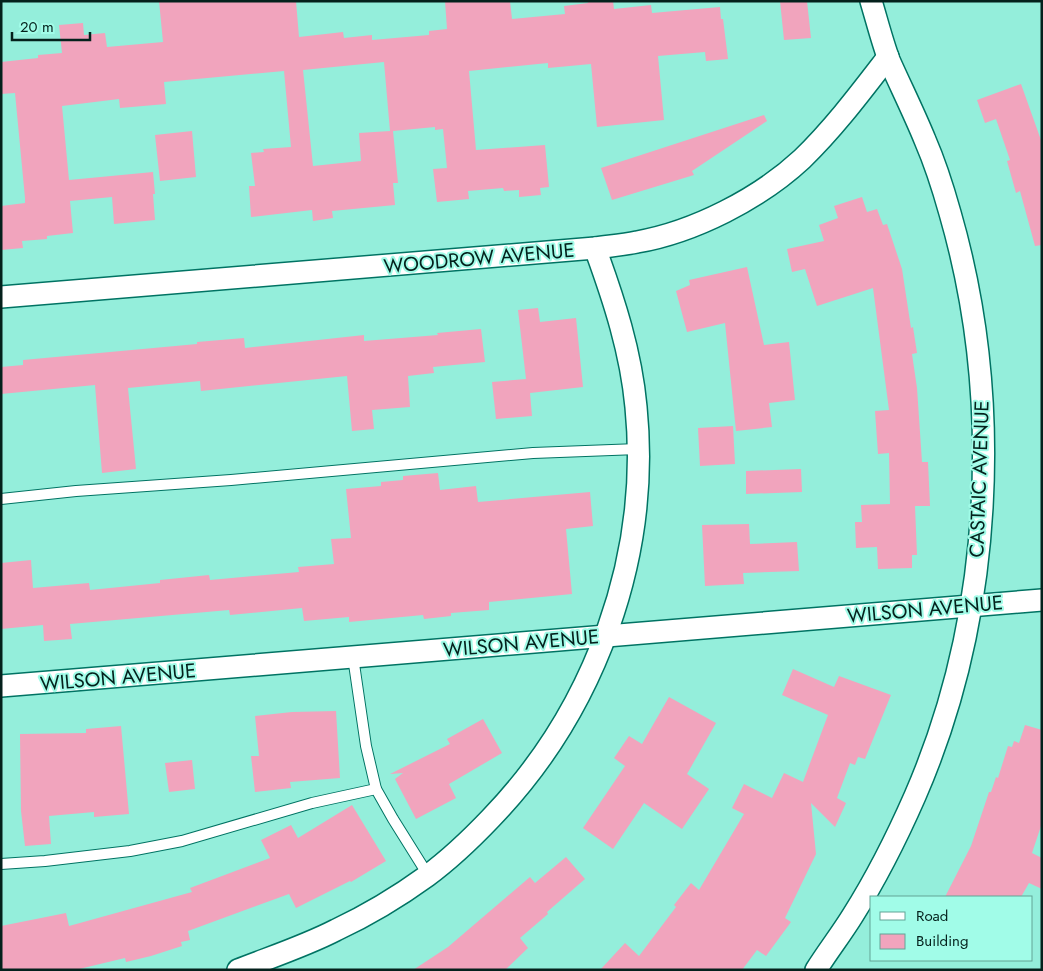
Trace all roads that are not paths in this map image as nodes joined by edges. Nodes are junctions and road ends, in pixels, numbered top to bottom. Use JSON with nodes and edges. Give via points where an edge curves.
{"nodes":[{"id":1,"x":871,"y":1,"type":"edge"},
{"id":2,"x":888,"y":57,"type":"junction"},
{"id":3,"x":595,"y":248,"type":"junction"},
{"id":4,"x":1,"y":297,"type":"edge"},
{"id":5,"x":638,"y":449,"type":"junction"},
{"id":6,"x":1,"y":499,"type":"edge"},
{"id":7,"x":1042,"y":600,"type":"edge"},
{"id":8,"x":971,"y":605,"type":"junction"},
{"id":9,"x":606,"y":636,"type":"junction"},
{"id":10,"x":353,"y":657,"type":"junction"},
{"id":11,"x":1,"y":686,"type":"edge"},
{"id":12,"x":376,"y":789,"type":"junction"},
{"id":13,"x":1,"y":864,"type":"edge"},
{"id":14,"x":428,"y":875,"type":"junction"},
{"id":15,"x":238,"y":970,"type":"edge"},
{"id":16,"x":816,"y":970,"type":"edge"}],
"edges":[{"from":1,"to":2,"type":"street","name":"CASTAIC AVENUE"},
{"from":2,"to":3,"type":"street","name":"WOODROW AVENUE","via":[[835,125],[801,160],[767,186],[725,212],[680,230],[638,242]]},
{"from":2,"to":8,"type":"street","name":"CASTAIC AVENUE","via":[[926,141],[950,213],[968,286],[978,352],[984,438],[981,529]]},
{"from":3,"to":4,"type":"street","name":"WOODROW AVENUE"},
{"from":3,"to":5,"type":"street","via":[[626,344],[636,407]]},
{"from":5,"to":6,"type":"lane","via":[[524,454]]},
{"from":5,"to":9,"type":"street","via":[[633,526],[623,580]]},
{"from":7,"to":8,"type":"street","name":"WILSON AVENUE"},
{"from":8,"to":9,"type":"street","name":"WILSON AVENUE"},
{"from":8,"to":16,"type":"street","name":"CASTAIC AVENUE","via":[[942,724],[915,795],[853,916]]},
{"from":9,"to":10,"type":"street","name":"WILSON AVENUE"},
{"from":9,"to":14,"type":"street","via":[[576,702],[548,750],[515,794],[471,840]]},
{"from":10,"to":11,"type":"street","name":"WILSON AVENUE"},
{"from":10,"to":12,"type":"lane"},
{"from":12,"to":13,"type":"lane","via":[[312,803],[182,841],[130,851]]},
{"from":12,"to":14,"type":"lane"},
{"from":14,"to":15,"type":"street","via":[[382,906],[334,931]]}]}
